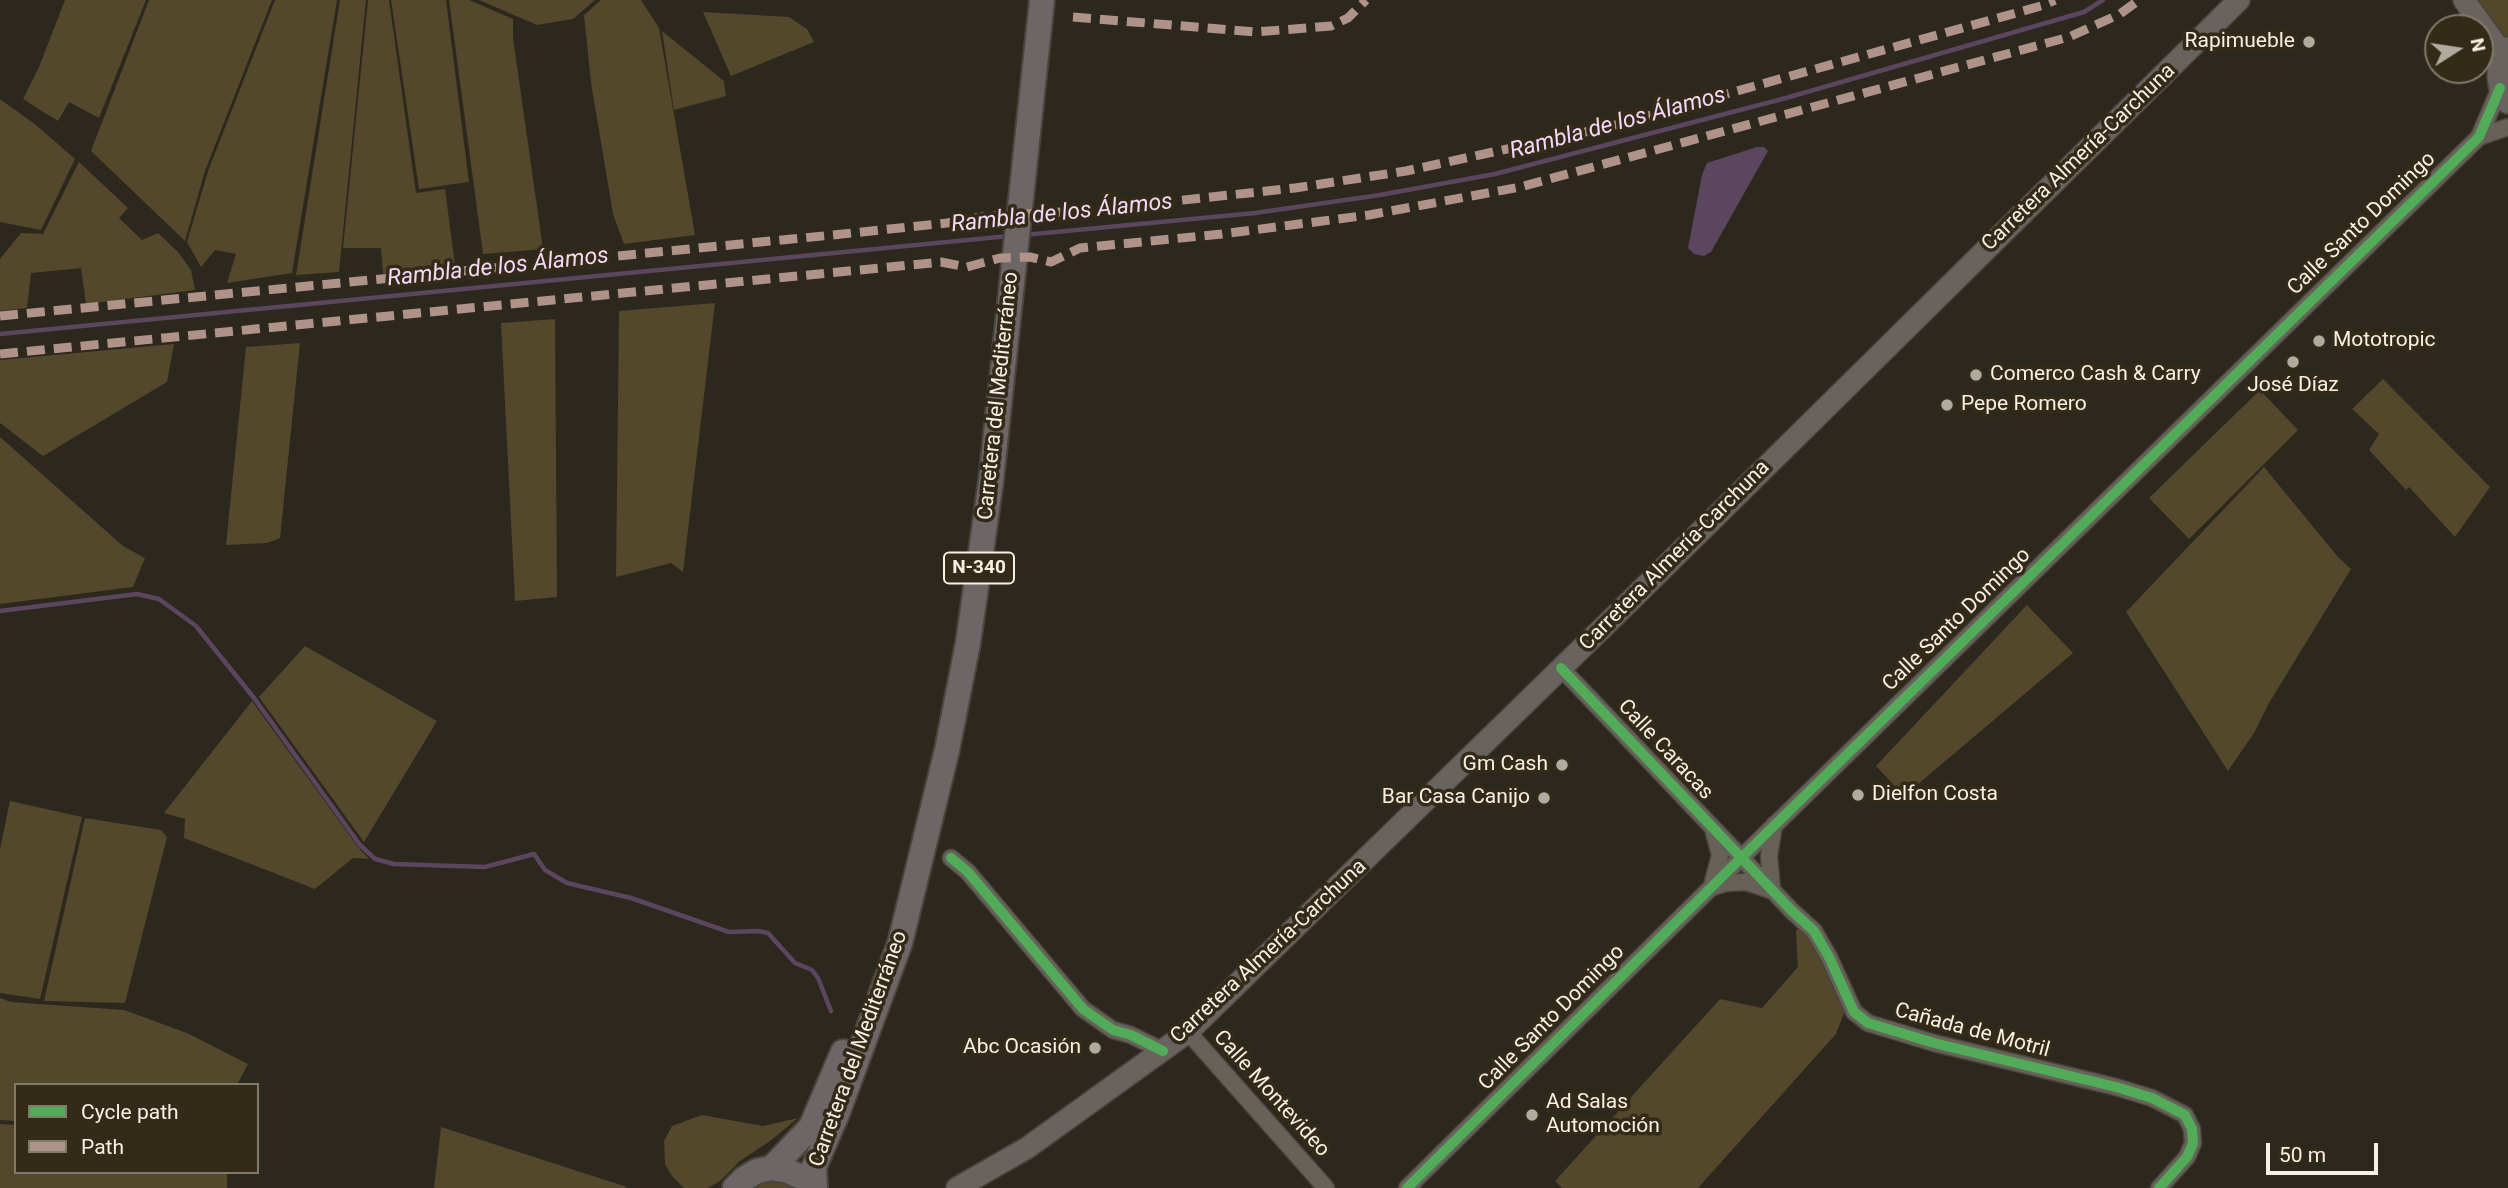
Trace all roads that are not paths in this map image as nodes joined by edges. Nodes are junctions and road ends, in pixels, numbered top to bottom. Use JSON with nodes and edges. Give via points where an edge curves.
{"nodes":[{"id":1,"x":1042,"y":0,"type":"edge"},
{"id":2,"x":2239,"y":0,"type":"edge"},
{"id":3,"x":2464,"y":0,"type":"edge"},
{"id":4,"x":2506,"y":51,"type":"edge"},
{"id":5,"x":2504,"y":96,"type":"edge"},
{"id":6,"x":2508,"y":127,"type":"edge"},
{"id":7,"x":2479,"y":137,"type":"junction"},
{"id":8,"x":1561,"y":668,"type":"junction"},
{"id":9,"x":1774,"y":825,"type":"junction"},
{"id":10,"x":1712,"y":828,"type":"junction"},
{"id":11,"x":951,"y":858,"type":"dead end"},
{"id":12,"x":1741,"y":858,"type":"junction"},
{"id":13,"x":917,"y":870,"type":"junction"},
{"id":14,"x":1711,"y":887,"type":"junction"},
{"id":15,"x":1772,"y":890,"type":"junction"},
{"id":16,"x":1188,"y":1032,"type":"junction"},
{"id":17,"x":1163,"y":1051,"type":"junction"},
{"id":18,"x":772,"y":1168,"type":"junction"},
{"id":19,"x":1426,"y":1170,"type":"junction"},
{"id":20,"x":971,"y":1185,"type":"edge"},
{"id":21,"x":1327,"y":1187,"type":"edge"},
{"id":22,"x":735,"y":1188,"type":"edge"},
{"id":23,"x":814,"y":1188,"type":"edge"},
{"id":24,"x":1407,"y":1188,"type":"edge"},
{"id":25,"x":1422,"y":1188,"type":"edge"},
{"id":26,"x":2159,"y":1188,"type":"edge"}],
"edges":[{"from":1,"to":13,"type":"highway","name":"Carretera del Mediterráneo","number":"N-340","via":[[992,481],[968,643]]},
{"from":2,"to":8,"type":"main road","name":"Carretera Almería-Carchuna"},
{"from":3,"to":4,"type":"main road"},
{"from":4,"to":5,"type":"main road","via":[[2499,65]]},
{"from":5,"to":7,"type":"street","name":"Calle Santo Domingo"},
{"from":6,"to":7,"type":"street","name":"Calle Santo Domingo"},
{"from":7,"to":9,"type":"street","name":"Calle Santo Domingo"},
{"from":8,"to":10,"type":"street","name":"Calle Caracas"},
{"from":8,"to":16,"type":"main road","name":"Carretera Almería-Carchuna"},
{"from":9,"to":10,"type":"street","via":[[1745,839]]},
{"from":9,"to":12,"type":"street","name":"Calle Santo Domingo"},
{"from":9,"to":15,"type":"street","via":[[1769,856]]},
{"from":10,"to":12,"type":"street","name":"Calle Caracas"},
{"from":10,"to":14,"type":"street","via":[[1720,855]]},
{"from":11,"to":17,"type":"street","via":[[968,872],[1083,1009],[1112,1030]]},
{"from":12,"to":14,"type":"street","name":"Calle Santo Domingo"},
{"from":12,"to":15,"type":"street","name":"Cañada de Motril"},
{"from":13,"to":18,"type":"highway","name":"Carretera del Mediterráneo","number":"N-340","via":[[811,1127]]},
{"from":13,"to":23,"type":"highway","name":"Carretera del Mediterráneo","number":"N-340","via":[[900,943],[814,1167]]},
{"from":14,"to":15,"type":"street","via":[[1746,882]]},
{"from":14,"to":19,"type":"street","name":"Calle Santo Domingo"},
{"from":15,"to":26,"type":"street","name":"Cañada de Motril","via":[[1814,931],[1854,1012],[1868,1023],[2116,1087],[2185,1115],[2193,1143],[2187,1157]]},
{"from":16,"to":17,"type":"main road","name":"Carretera Almería-Carchuna"},
{"from":16,"to":21,"type":"street","name":"Calle Montevideo"},
{"from":17,"to":20,"type":"main road","name":"Carretera Almería-Carchuna"},
{"from":18,"to":22,"type":"highway","number":"N-340","via":[[757,1171]]},
{"from":18,"to":23,"type":"highway","number":"N-340","via":[[803,1178]]},
{"from":19,"to":24,"type":"street","name":"Calle Santo Domingo"},
{"from":19,"to":25,"type":"street"}]}
